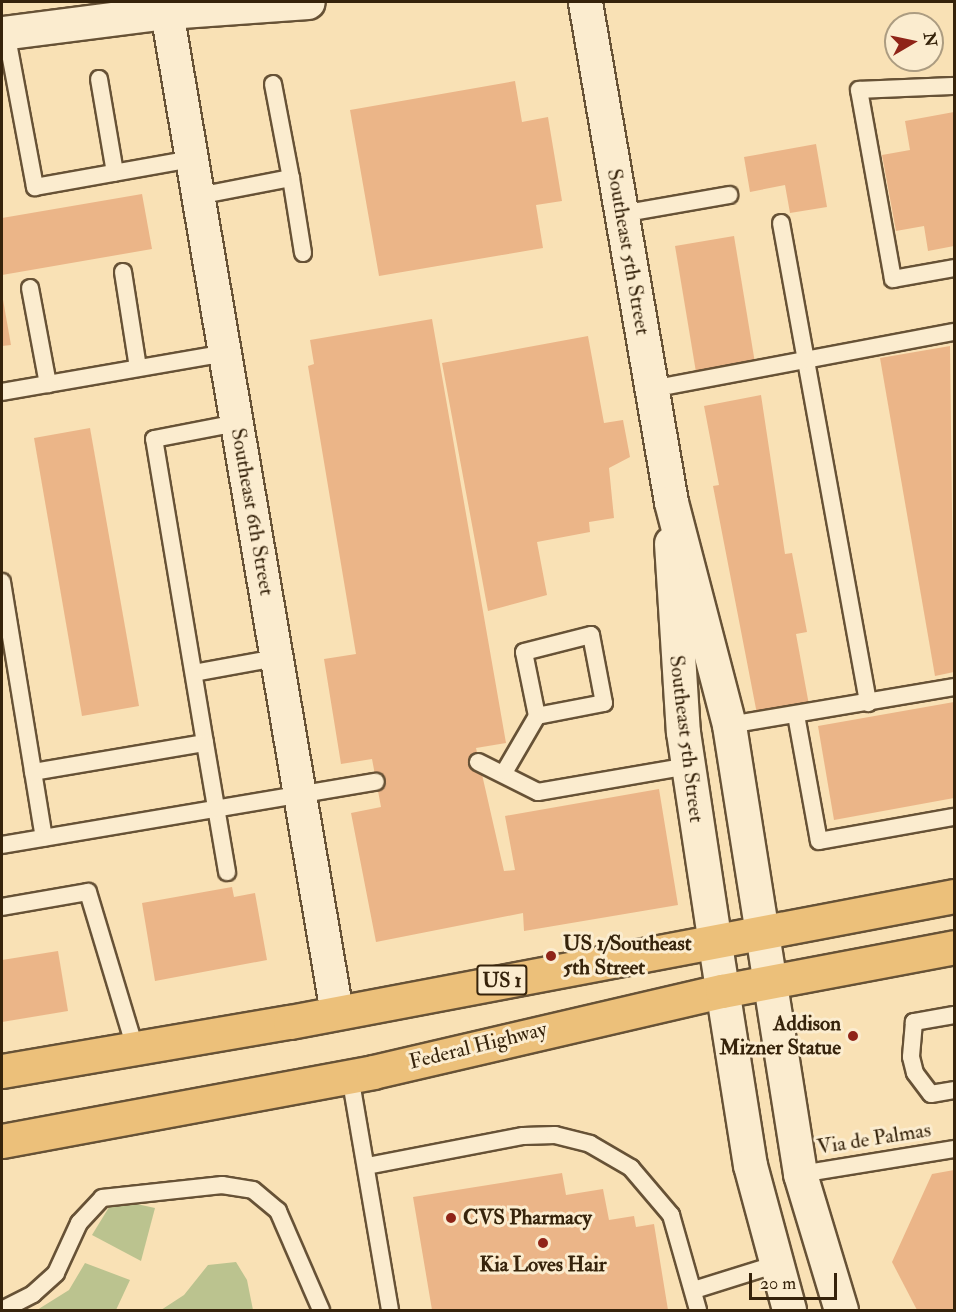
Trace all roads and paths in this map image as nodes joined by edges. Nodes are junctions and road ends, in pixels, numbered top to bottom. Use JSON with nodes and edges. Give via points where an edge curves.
{"nodes":[{"id":1,"x":308,"y":2,"type":"edge"},
{"id":2,"x":585,"y":2,"type":"edge"},
{"id":3,"x":167,"y":12,"type":"junction"},
{"id":4,"x":4,"y":33,"type":"edge"},
{"id":5,"x":99,"y":79,"type":"dead end"},
{"id":6,"x":273,"y":84,"type":"dead end"},
{"id":7,"x":954,"y":86,"type":"edge"},
{"id":8,"x":192,"y":159,"type":"junction"},
{"id":9,"x":116,"y":173,"type":"junction"},
{"id":10,"x":291,"y":178,"type":"junction"},
{"id":11,"x":729,"y":195,"type":"dead end"},
{"id":12,"x":198,"y":196,"type":"junction"},
{"id":13,"x":621,"y":214,"type":"junction"},
{"id":14,"x":781,"y":223,"type":"dead end"},
{"id":15,"x":303,"y":253,"type":"dead end"},
{"id":16,"x":954,"y":268,"type":"edge"},
{"id":17,"x":123,"y":272,"type":"dead end"},
{"id":18,"x":30,"y":288,"type":"dead end"},
{"id":19,"x":954,"y":332,"type":"edge"},
{"id":20,"x":225,"y":353,"type":"junction"},
{"id":21,"x":807,"y":360,"type":"junction"},
{"id":22,"x":138,"y":368,"type":"junction"},
{"id":23,"x":48,"y":384,"type":"junction"},
{"id":24,"x":652,"y":389,"type":"junction"},
{"id":25,"x":2,"y":392,"type":"edge"},
{"id":26,"x":237,"y":423,"type":"junction"},
{"id":27,"x":671,"y":502,"type":"junction"},
{"id":28,"x":2,"y":582,"type":"edge"},
{"id":29,"x":276,"y":658,"type":"junction"},
{"id":30,"x":194,"y":673,"type":"junction"},
{"id":31,"x":954,"y":687,"type":"edge"},
{"id":32,"x":868,"y":703,"type":"junction"},
{"id":33,"x":796,"y":715,"type":"junction"},
{"id":34,"x":537,"y":716,"type":"junction"},
{"id":35,"x":729,"y":725,"type":"junction"},
{"id":36,"x":683,"y":732,"type":"junction"},
{"id":37,"x":205,"y":743,"type":"junction"},
{"id":38,"x":478,"y":762,"type":"dead end"},
{"id":39,"x":688,"y":766,"type":"junction"},
{"id":40,"x":505,"y":771,"type":"junction"},
{"id":41,"x":33,"y":772,"type":"junction"},
{"id":42,"x":376,"y":782,"type":"dead end"},
{"id":43,"x":300,"y":792,"type":"junction"},
{"id":44,"x":217,"y":807,"type":"junction"},
{"id":45,"x":954,"y":817,"type":"edge"},
{"id":46,"x":44,"y":838,"type":"junction"},
{"id":47,"x":2,"y":845,"type":"edge"},
{"id":48,"x":227,"y":872,"type":"dead end"},
{"id":49,"x":954,"y":897,"type":"edge"},
{"id":50,"x":2,"y":907,"type":"edge"},
{"id":51,"x":762,"y":929,"type":"junction"},
{"id":52,"x":714,"y":938,"type":"junction"},
{"id":53,"x":954,"y":947,"type":"edge"},
{"id":54,"x":772,"y":981,"type":"junction"},
{"id":55,"x":722,"y":992,"type":"junction"},
{"id":56,"x":337,"y":1013,"type":"junction"},
{"id":57,"x":954,"y":1015,"type":"edge"},
{"id":58,"x":135,"y":1048,"type":"junction"},
{"id":59,"x":2,"y":1071,"type":"edge"},
{"id":60,"x":350,"y":1076,"type":"junction"},
{"id":61,"x":954,"y":1090,"type":"edge"},
{"id":62,"x":2,"y":1141,"type":"edge"},
{"id":63,"x":954,"y":1149,"type":"edge"},
{"id":64,"x":367,"y":1166,"type":"junction"},
{"id":65,"x":800,"y":1174,"type":"junction"},
{"id":66,"x":774,"y":1265,"type":"junction"},
{"id":67,"x":694,"y":1290,"type":"junction"},
{"id":68,"x":2,"y":1310,"type":"edge"},
{"id":69,"x":321,"y":1311,"type":"edge"},
{"id":70,"x":390,"y":1311,"type":"edge"},
{"id":71,"x":698,"y":1311,"type":"edge"},
{"id":72,"x":789,"y":1311,"type":"edge"},
{"id":73,"x":841,"y":1311,"type":"edge"}],
"edges":[{"from":1,"to":3,"type":"main road"},
{"from":2,"to":13,"type":"main road","name":"Southeast 5th Street"},
{"from":3,"to":4,"type":"main road"},
{"from":3,"to":8,"type":"street","name":"Southeast 6th Street"},
{"from":4,"to":9,"type":"lane","via":[[35,187]]},
{"from":5,"to":9,"type":"lane"},
{"from":6,"to":10,"type":"lane"},
{"from":7,"to":16,"type":"lane","via":[[859,90],[893,279]]},
{"from":8,"to":9,"type":"lane"},
{"from":8,"to":12,"type":"street","name":"Southeast 6th Street"},
{"from":10,"to":12,"type":"lane"},
{"from":10,"to":15,"type":"lane"},
{"from":11,"to":13,"type":"lane"},
{"from":12,"to":20,"type":"street","name":"Southeast 6th Street"},
{"from":13,"to":24,"type":"main road","name":"Southeast 5th Street"},
{"from":14,"to":21,"type":"lane"},
{"from":17,"to":22,"type":"lane"},
{"from":18,"to":23,"type":"lane"},
{"from":19,"to":21,"type":"lane"},
{"from":20,"to":22,"type":"lane"},
{"from":20,"to":26,"type":"street","name":"Southeast 6th Street"},
{"from":21,"to":24,"type":"lane"},
{"from":21,"to":32,"type":"lane"},
{"from":22,"to":23,"type":"lane"},
{"from":23,"to":25,"type":"lane"},
{"from":24,"to":27,"type":"main road","name":"Southeast 5th Street"},
{"from":26,"to":29,"type":"street","name":"Southeast 6th Street"},
{"from":26,"to":30,"type":"lane","via":[[154,439]]},
{"from":27,"to":35,"type":"main road","name":"Southeast 5th Street"},
{"from":27,"to":36,"type":"main road","name":"Southeast 5th Street","via":[[670,597]]},
{"from":28,"to":41,"type":"lane"},
{"from":29,"to":30,"type":"lane"},
{"from":29,"to":43,"type":"street","name":"Southeast 6th Street"},
{"from":30,"to":37,"type":"lane"},
{"from":31,"to":32,"type":"lane"},
{"from":32,"to":33,"type":"lane"},
{"from":33,"to":35,"type":"lane"},
{"from":33,"to":45,"type":"lane","via":[[819,841]]},
{"from":34,"to":34,"type":"lane","via":[[604,703],[591,634],[524,652]]},
{"from":34,"to":40,"type":"lane"},
{"from":35,"to":36,"type":"main road"},
{"from":35,"to":51,"type":"main road","name":"Southeast 5th Street"},
{"from":36,"to":39,"type":"main road","name":"Southeast 5th Street"},
{"from":37,"to":41,"type":"lane"},
{"from":37,"to":44,"type":"lane"},
{"from":38,"to":40,"type":"lane"},
{"from":39,"to":40,"type":"lane","via":[[538,792]]},
{"from":39,"to":52,"type":"main road","name":"Southeast 5th Street"},
{"from":41,"to":46,"type":"lane"},
{"from":42,"to":43,"type":"lane"},
{"from":43,"to":44,"type":"lane"},
{"from":43,"to":56,"type":"street","name":"Southeast 6th Street"},
{"from":44,"to":46,"type":"lane"},
{"from":44,"to":48,"type":"lane"},
{"from":46,"to":47,"type":"lane"},
{"from":49,"to":51,"type":"main road","number":"US 1"},
{"from":50,"to":58,"type":"lane","via":[[88,891]]},
{"from":51,"to":52,"type":"main road","number":"US 1"},
{"from":51,"to":54,"type":"main road","name":"Southeast 5th Street"},
{"from":52,"to":55,"type":"main road","name":"Southeast 5th Street"},
{"from":52,"to":56,"type":"main road","number":"US 1"},
{"from":53,"to":54,"type":"main road","name":"Federal Highway"},
{"from":54,"to":55,"type":"main road","name":"Federal Highway"},
{"from":54,"to":65,"type":"main road","name":"Southeast 5th Street"},
{"from":55,"to":60,"type":"main road","name":"Federal Highway"},
{"from":55,"to":66,"type":"main road","name":"Southeast 5th Street","via":[[750,1165]]},
{"from":56,"to":58,"type":"main road","number":"US 1"},
{"from":57,"to":61,"type":"lane","via":[[914,1022],[912,1057],[915,1073],[931,1094]]},
{"from":58,"to":59,"type":"main road","number":"US 1"},
{"from":60,"to":62,"type":"main road","name":"Federal Highway"},
{"from":60,"to":64,"type":"lane"},
{"from":63,"to":65,"type":"lane","name":"Via de Palmas"},
{"from":64,"to":67,"type":"lane","via":[[523,1136],[555,1135],[590,1144],[652,1187],[670,1215]]},
{"from":64,"to":70,"type":"lane"},
{"from":65,"to":73,"type":"main road","name":"Southeast 5th Street"},
{"from":66,"to":67,"type":"lane"},
{"from":66,"to":72,"type":"main road","name":"Southeast 5th Street"},
{"from":67,"to":71,"type":"lane"},
{"from":68,"to":69,"type":"lane","via":[[33,1294],[56,1273],[79,1223],[102,1198],[222,1185],[253,1190],[278,1211]]}]}
